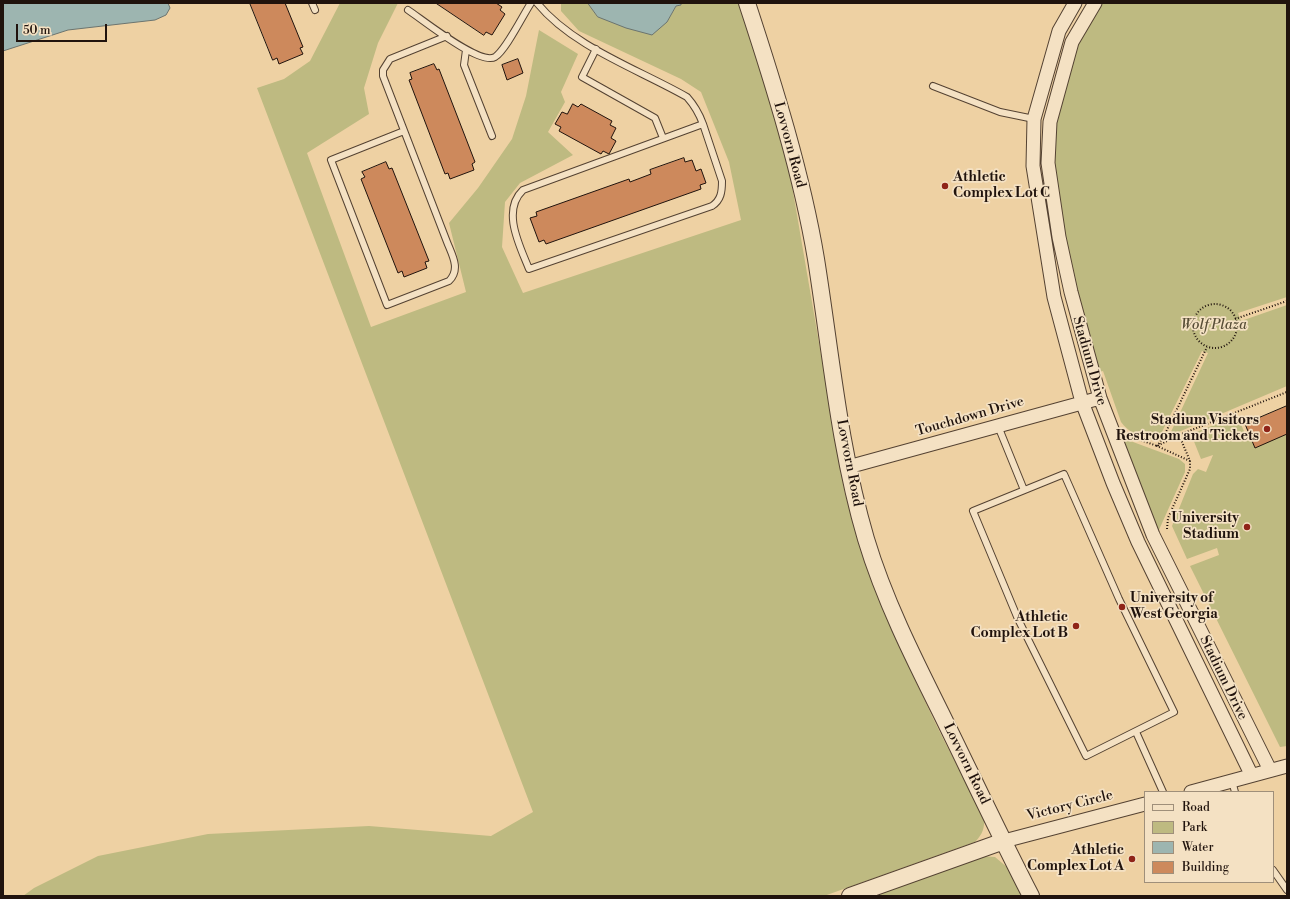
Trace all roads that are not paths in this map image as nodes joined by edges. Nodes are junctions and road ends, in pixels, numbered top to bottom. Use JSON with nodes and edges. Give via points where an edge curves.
{"nodes":[{"id":1,"x":312,"y":3,"type":"edge"},
{"id":2,"x":531,"y":3,"type":"edge"},
{"id":3,"x":537,"y":3,"type":"edge"},
{"id":4,"x":748,"y":3,"type":"edge"},
{"id":5,"x":1075,"y":3,"type":"edge"},
{"id":6,"x":1095,"y":3,"type":"edge"},
{"id":7,"x":315,"y":10,"type":"dead end"},
{"id":8,"x":408,"y":10,"type":"dead end"},
{"id":9,"x":447,"y":36,"type":"junction"},
{"id":10,"x":596,"y":49,"type":"junction"},
{"id":11,"x":466,"y":50,"type":"junction"},
{"id":12,"x":933,"y":86,"type":"dead end"},
{"id":13,"x":1034,"y":119,"type":"junction"},
{"id":14,"x":702,"y":124,"type":"junction"},
{"id":15,"x":404,"y":131,"type":"junction"},
{"id":16,"x":492,"y":136,"type":"dead end"},
{"id":17,"x":663,"y":138,"type":"junction"},
{"id":18,"x":1100,"y":398,"type":"junction"},
{"id":19,"x":1082,"y":402,"type":"junction"},
{"id":20,"x":998,"y":426,"type":"junction"},
{"id":21,"x":848,"y":467,"type":"junction"},
{"id":22,"x":1024,"y":490,"type":"junction"},
{"id":23,"x":1136,"y":732,"type":"junction"},
{"id":24,"x":1287,"y":766,"type":"edge"},
{"id":25,"x":1270,"y":770,"type":"junction"},
{"id":26,"x":1251,"y":774,"type":"junction"},
{"id":27,"x":1233,"y":787,"type":"edge"},
{"id":28,"x":1163,"y":791,"type":"edge"},
{"id":29,"x":1199,"y":791,"type":"edge"},
{"id":30,"x":1144,"y":804,"type":"edge"},
{"id":31,"x":1004,"y":841,"type":"junction"},
{"id":32,"x":1274,"y":871,"type":"edge"},
{"id":33,"x":1287,"y":890,"type":"edge"},
{"id":34,"x":850,"y":896,"type":"edge"},
{"id":35,"x":1031,"y":896,"type":"edge"}],
"edges":[{"from":1,"to":7,"type":"lane"},
{"from":2,"to":11,"type":"lane","via":[[502,50],[494,57],[484,58]]},
{"from":3,"to":10,"type":"lane","via":[[557,24]]},
{"from":4,"to":21,"type":"street","name":"Lovvorn Road","via":[[773,84],[816,257]]},
{"from":5,"to":13,"type":"street","name":"Stadium Drive","via":[[1059,31]]},
{"from":6,"to":18,"type":"street","name":"Stadium Drive","via":[[1072,42],[1050,122],[1048,163],[1059,237],[1071,292]]},
{"from":8,"to":9,"type":"lane"},
{"from":9,"to":11,"type":"lane"},
{"from":9,"to":15,"type":"lane","via":[[390,59],[385,64],[383,76]]},
{"from":10,"to":14,"type":"lane","via":[[687,97],[695,106]]},
{"from":10,"to":17,"type":"lane","via":[[582,77],[655,118]]},
{"from":11,"to":16,"type":"lane","via":[[464,65]]},
{"from":12,"to":13,"type":"lane","via":[[1000,112]]},
{"from":13,"to":19,"type":"street","name":"Stadium Drive","via":[[1033,166],[1053,289]]},
{"from":14,"to":17,"type":"lane"},
{"from":14,"to":17,"type":"lane","via":[[722,181],[721,196],[717,203],[529,269],[515,230],[513,211],[517,196],[523,190]]},
{"from":15,"to":15,"type":"lane","via":[[456,271],[449,281],[387,305],[331,160]]},
{"from":18,"to":19,"type":"street","name":"Touchdown Drive"},
{"from":18,"to":25,"type":"street","name":"Stadium Drive","via":[[1153,535]]},
{"from":19,"to":20,"type":"street","name":"Touchdown Drive"},
{"from":19,"to":26,"type":"street","name":"Stadium Drive","via":[[1138,542]]},
{"from":20,"to":21,"type":"street","name":"Touchdown Drive"},
{"from":20,"to":22,"type":"lane"},
{"from":21,"to":31,"type":"street","name":"Lovvorn Road","via":[[867,541],[892,608]]},
{"from":22,"to":23,"type":"lane","via":[[1064,474],[1119,599],[1174,712]]},
{"from":22,"to":23,"type":"lane","via":[[973,511],[1018,619],[1086,756]]},
{"from":23,"to":28,"type":"lane"},
{"from":24,"to":25,"type":"street"},
{"from":25,"to":26,"type":"street"},
{"from":26,"to":27,"type":"street"},
{"from":27,"to":29,"type":"street"},
{"from":30,"to":31,"type":"street","name":"Victory Circle"},
{"from":31,"to":34,"type":"street"},
{"from":31,"to":35,"type":"street","name":"Lovvorn Road"},
{"from":32,"to":33,"type":"lane"}]}
